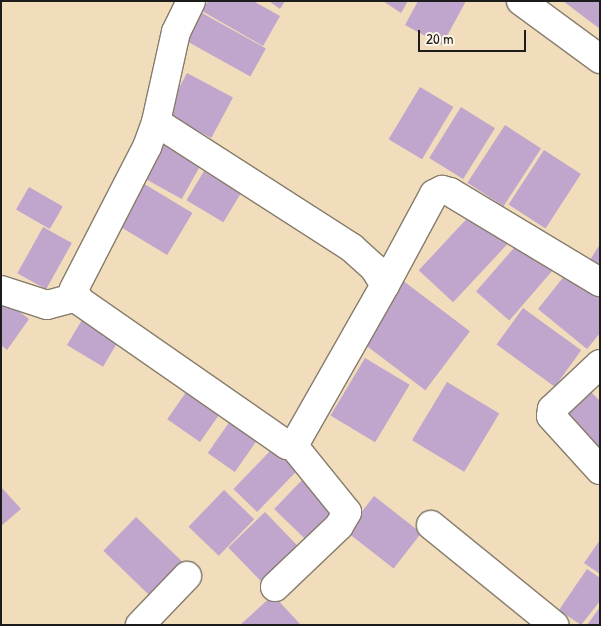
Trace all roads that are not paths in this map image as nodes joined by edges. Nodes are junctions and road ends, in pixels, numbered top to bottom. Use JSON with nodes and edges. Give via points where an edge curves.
{"nodes":[{"id":1,"x":191,"y":1,"type":"edge"},
{"id":2,"x":532,"y":4,"type":"edge"},
{"id":3,"x":600,"y":59,"type":"edge"},
{"id":4,"x":156,"y":122,"type":"junction"},
{"id":5,"x":600,"y":282,"type":"edge"},
{"id":6,"x":385,"y":284,"type":"junction"},
{"id":7,"x":1,"y":290,"type":"edge"},
{"id":8,"x":76,"y":296,"type":"junction"},
{"id":9,"x":600,"y":364,"type":"edge"},
{"id":10,"x":292,"y":444,"type":"junction"},
{"id":11,"x":600,"y":470,"type":"edge"},
{"id":12,"x":431,"y":525,"type":"dead end"},
{"id":13,"x":188,"y":576,"type":"dead end"},
{"id":14,"x":275,"y":587,"type":"dead end"},
{"id":15,"x":140,"y":625,"type":"edge"},
{"id":16,"x":554,"y":625,"type":"edge"}],
"edges":[{"from":1,"to":4,"type":"street","via":[[168,59]]},
{"from":2,"to":3,"type":"street"},
{"from":4,"to":6,"type":"street","via":[[352,248],[374,268]]},
{"from":4,"to":8,"type":"street","via":[[147,147],[74,289]]},
{"from":5,"to":6,"type":"street","via":[[442,190],[434,194]]},
{"from":6,"to":10,"type":"street"},
{"from":7,"to":8,"type":"street","via":[[47,305]]},
{"from":8,"to":10,"type":"street","via":[[287,445]]},
{"from":9,"to":11,"type":"street","via":[[552,409],[551,416]]},
{"from":10,"to":14,"type":"street","via":[[347,512],[339,526]]},
{"from":12,"to":16,"type":"street"},
{"from":13,"to":15,"type":"street"}]}
